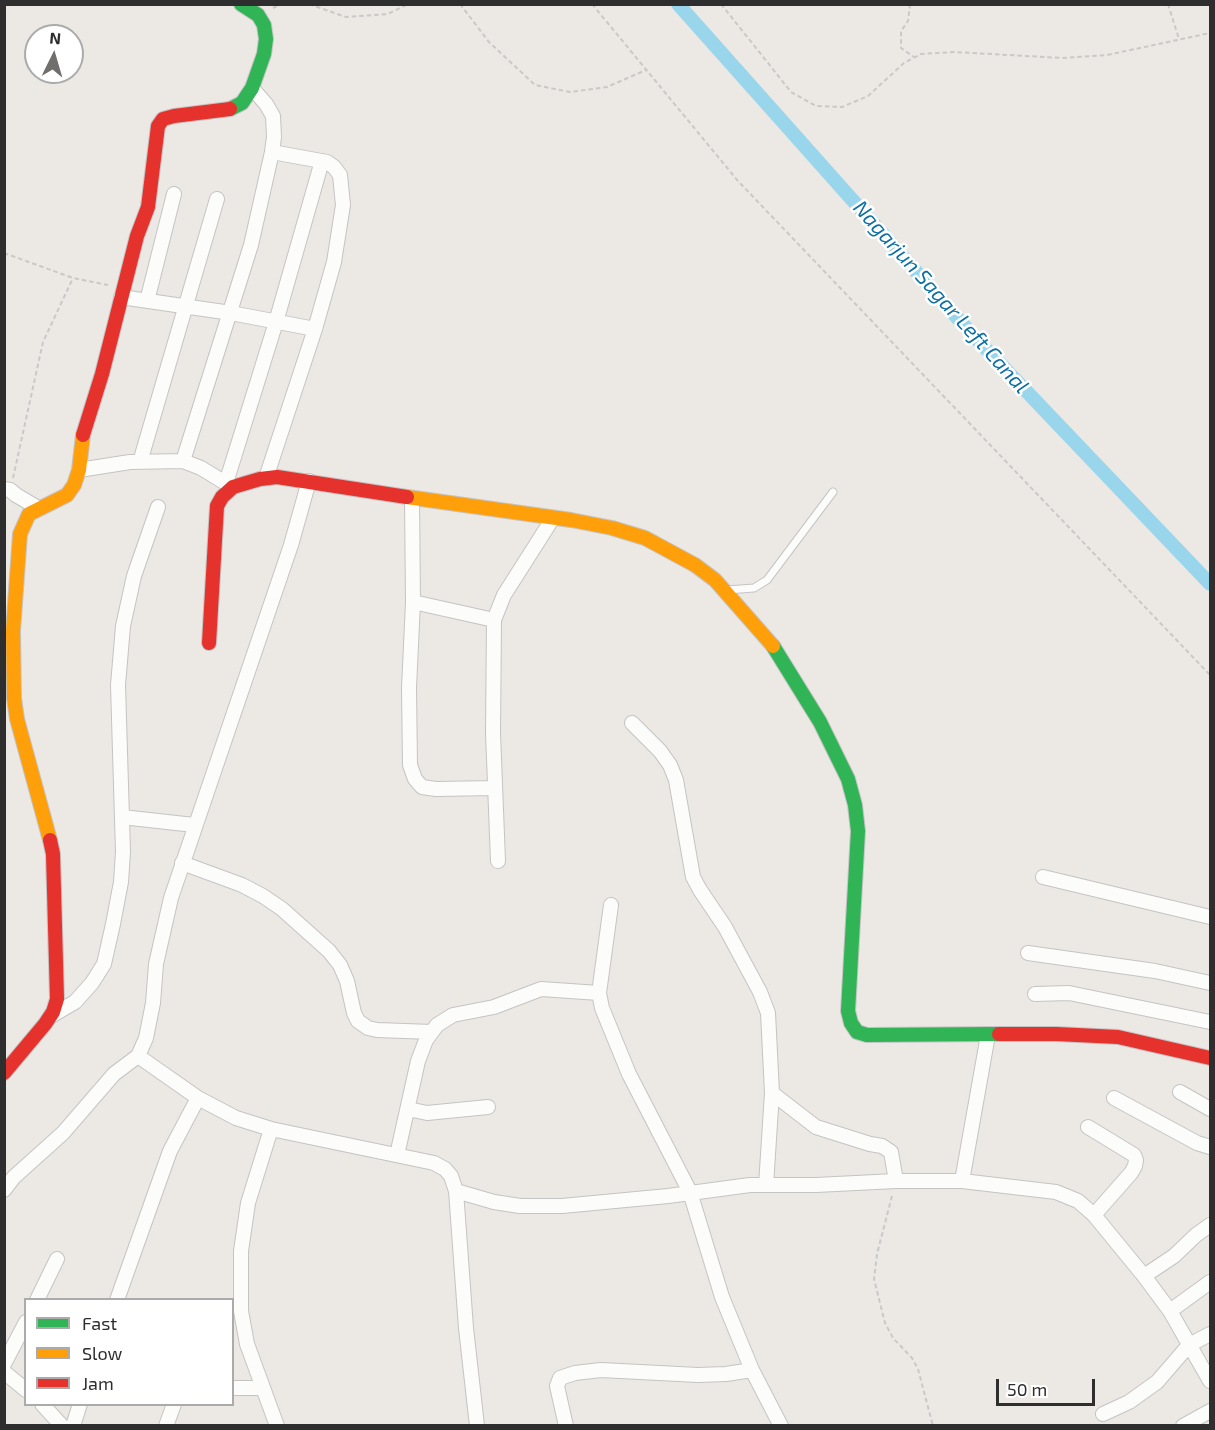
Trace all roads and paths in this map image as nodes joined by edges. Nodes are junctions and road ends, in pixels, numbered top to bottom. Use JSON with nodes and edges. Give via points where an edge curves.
{"nodes":[{"id":1,"x":241,"y":4,"type":"edge"},
{"id":2,"x":309,"y":4,"type":"edge"},
{"id":3,"x":408,"y":4,"type":"edge"},
{"id":4,"x":460,"y":4,"type":"edge"},
{"id":5,"x":592,"y":4,"type":"edge"},
{"id":6,"x":721,"y":4,"type":"edge"},
{"id":7,"x":910,"y":4,"type":"edge"},
{"id":8,"x":1168,"y":4,"type":"edge"},
{"id":9,"x":1210,"y":33,"type":"edge"},
{"id":10,"x":1179,"y":39,"type":"junction"},
{"id":11,"x":914,"y":57,"type":"junction"},
{"id":12,"x":646,"y":70,"type":"junction"},
{"id":13,"x":252,"y":88,"type":"junction"},
{"id":14,"x":272,"y":152,"type":"junction"},
{"id":15,"x":322,"y":161,"type":"junction"},
{"id":16,"x":174,"y":194,"type":"dead end"},
{"id":17,"x":217,"y":199,"type":"dead end"},
{"id":18,"x":4,"y":253,"type":"edge"},
{"id":19,"x":73,"y":278,"type":"junction"},
{"id":20,"x":123,"y":293,"type":"junction"},
{"id":21,"x":147,"y":301,"type":"junction"},
{"id":22,"x":186,"y":307,"type":"junction"},
{"id":23,"x":231,"y":313,"type":"junction"},
{"id":24,"x":276,"y":322,"type":"junction"},
{"id":25,"x":315,"y":329,"type":"junction"},
{"id":26,"x":183,"y":461,"type":"junction"},
{"id":27,"x":140,"y":462,"type":"junction"},
{"id":28,"x":79,"y":470,"type":"junction"},
{"id":29,"x":266,"y":478,"type":"junction"},
{"id":30,"x":309,"y":481,"type":"junction"},
{"id":31,"x":229,"y":485,"type":"junction"},
{"id":32,"x":7,"y":490,"type":"edge"},
{"id":33,"x":833,"y":492,"type":"dead end"},
{"id":34,"x":412,"y":498,"type":"junction"},
{"id":35,"x":158,"y":507,"type":"dead end"},
{"id":36,"x":38,"y":508,"type":"junction"},
{"id":37,"x":553,"y":518,"type":"junction"},
{"id":38,"x":724,"y":590,"type":"junction"},
{"id":39,"x":413,"y":602,"type":"junction"},
{"id":40,"x":494,"y":620,"type":"junction"},
{"id":41,"x":209,"y":643,"type":"dead end"},
{"id":42,"x":1210,"y":675,"type":"edge"},
{"id":43,"x":632,"y":723,"type":"dead end"},
{"id":44,"x":495,"y":788,"type":"junction"},
{"id":45,"x":122,"y":817,"type":"junction"},
{"id":46,"x":195,"y":825,"type":"junction"},
{"id":47,"x":498,"y":861,"type":"dead end"},
{"id":48,"x":182,"y":863,"type":"junction"},
{"id":49,"x":1043,"y":877,"type":"dead end"},
{"id":50,"x":611,"y":905,"type":"dead end"},
{"id":51,"x":1210,"y":917,"type":"edge"},
{"id":52,"x":1028,"y":953,"type":"dead end"},
{"id":53,"x":1210,"y":982,"type":"edge"},
{"id":54,"x":599,"y":993,"type":"junction"},
{"id":55,"x":1035,"y":994,"type":"dead end"},
{"id":56,"x":51,"y":1016,"type":"junction"},
{"id":57,"x":1210,"y":1022,"type":"edge"},
{"id":58,"x":432,"y":1032,"type":"junction"},
{"id":59,"x":988,"y":1035,"type":"junction"},
{"id":60,"x":138,"y":1056,"type":"junction"},
{"id":61,"x":1210,"y":1058,"type":"edge"},
{"id":62,"x":4,"y":1073,"type":"edge"},
{"id":63,"x":1180,"y":1092,"type":"dead end"},
{"id":64,"x":772,"y":1093,"type":"junction"},
{"id":65,"x":198,"y":1098,"type":"junction"},
{"id":66,"x":1114,"y":1098,"type":"dead end"},
{"id":67,"x":489,"y":1107,"type":"dead end"},
{"id":68,"x":408,"y":1109,"type":"junction"},
{"id":69,"x":1210,"y":1109,"type":"edge"},
{"id":70,"x":1089,"y":1127,"type":"dead end"},
{"id":71,"x":271,"y":1129,"type":"junction"},
{"id":72,"x":1210,"y":1147,"type":"edge"},
{"id":73,"x":397,"y":1155,"type":"junction"},
{"id":74,"x":9,"y":1174,"type":"edge"},
{"id":75,"x":962,"y":1180,"type":"junction"},
{"id":76,"x":896,"y":1181,"type":"junction"},
{"id":77,"x":766,"y":1185,"type":"junction"},
{"id":78,"x":4,"y":1190,"type":"edge"},
{"id":79,"x":456,"y":1191,"type":"junction"},
{"id":80,"x":690,"y":1192,"type":"junction"},
{"id":81,"x":1094,"y":1215,"type":"junction"},
{"id":82,"x":1210,"y":1225,"type":"edge"},
{"id":83,"x":57,"y":1259,"type":"dead end"},
{"id":84,"x":1144,"y":1276,"type":"junction"},
{"id":85,"x":1210,"y":1282,"type":"edge"},
{"id":86,"x":38,"y":1298,"type":"edge"},
{"id":87,"x":117,"y":1298,"type":"edge"},
{"id":88,"x":1170,"y":1311,"type":"junction"},
{"id":89,"x":24,"y":1326,"type":"edge"},
{"id":90,"x":1210,"y":1334,"type":"edge"},
{"id":91,"x":1190,"y":1345,"type":"junction"},
{"id":92,"x":4,"y":1364,"type":"edge"},
{"id":93,"x":752,"y":1370,"type":"junction"},
{"id":94,"x":4,"y":1372,"type":"edge"},
{"id":95,"x":1210,"y":1381,"type":"edge"},
{"id":96,"x":24,"y":1388,"type":"edge"},
{"id":97,"x":234,"y":1388,"type":"edge"},
{"id":98,"x":263,"y":1389,"type":"junction"},
{"id":99,"x":44,"y":1406,"type":"edge"},
{"id":100,"x":79,"y":1406,"type":"edge"},
{"id":101,"x":173,"y":1406,"type":"edge"},
{"id":102,"x":1210,"y":1411,"type":"edge"},
{"id":103,"x":1103,"y":1414,"type":"dead end"},
{"id":104,"x":62,"y":1425,"type":"edge"},
{"id":105,"x":73,"y":1425,"type":"edge"},
{"id":106,"x":166,"y":1425,"type":"edge"},
{"id":107,"x":277,"y":1425,"type":"edge"},
{"id":108,"x":477,"y":1425,"type":"edge"},
{"id":109,"x":566,"y":1425,"type":"edge"},
{"id":110,"x":781,"y":1425,"type":"edge"},
{"id":111,"x":933,"y":1425,"type":"edge"},
{"id":112,"x":1183,"y":1425,"type":"edge"}],
"edges":[{"from":1,"to":13,"type":"street","via":[[258,15],[266,39]]},
{"from":2,"to":3,"type":"path","via":[[346,17],[388,14]]},
{"from":4,"to":12,"type":"path","via":[[489,42],[534,85],[579,91],[607,87]]},
{"from":5,"to":12,"type":"path"},
{"from":6,"to":11,"type":"path","via":[[791,92],[816,106],[842,107],[868,96]]},
{"from":7,"to":11,"type":"path","via":[[908,21],[901,31],[901,48]]},
{"from":8,"to":10,"type":"path"},
{"from":9,"to":10,"type":"path"},
{"from":10,"to":11,"type":"path","via":[[1107,55],[1062,58],[954,52]]},
{"from":12,"to":42,"type":"path","via":[[738,180]]},
{"from":13,"to":14,"type":"street","via":[[273,116]]},
{"from":13,"to":20,"type":"street","via":[[242,103],[231,109],[174,116],[163,119],[158,126],[148,207]]},
{"from":14,"to":15,"type":"street"},
{"from":14,"to":23,"type":"street","via":[[254,235]]},
{"from":15,"to":24,"type":"street"},
{"from":15,"to":25,"type":"street","via":[[340,175],[343,205],[334,262]]},
{"from":16,"to":21,"type":"street"},
{"from":17,"to":22,"type":"street"},
{"from":18,"to":19,"type":"path"},
{"from":19,"to":20,"type":"path"},
{"from":19,"to":32,"type":"path","via":[[43,342]]},
{"from":20,"to":21,"type":"street"},
{"from":20,"to":28,"type":"street","via":[[83,435]]},
{"from":21,"to":22,"type":"street"},
{"from":22,"to":23,"type":"street"},
{"from":22,"to":27,"type":"street"},
{"from":23,"to":24,"type":"street"},
{"from":23,"to":26,"type":"street"},
{"from":24,"to":25,"type":"street"},
{"from":24,"to":31,"type":"street"},
{"from":25,"to":29,"type":"street"},
{"from":26,"to":27,"type":"street"},
{"from":26,"to":31,"type":"street"},
{"from":27,"to":28,"type":"street"},
{"from":28,"to":36,"type":"street","via":[[67,495]]},
{"from":29,"to":30,"type":"street"},
{"from":29,"to":31,"type":"street"},
{"from":30,"to":34,"type":"street"},
{"from":30,"to":46,"type":"street","via":[[291,545]]},
{"from":31,"to":41,"type":"street","via":[[217,506]]},
{"from":32,"to":36,"type":"street"},
{"from":33,"to":38,"type":"lane","via":[[767,580],[754,588]]},
{"from":34,"to":37,"type":"street"},
{"from":34,"to":39,"type":"street"},
{"from":35,"to":45,"type":"street","via":[[134,576],[123,626],[118,685]]},
{"from":36,"to":56,"type":"street","via":[[29,514],[20,534],[13,631],[14,698],[53,854],[57,999]]},
{"from":37,"to":38,"type":"street","via":[[645,538],[695,566]]},
{"from":37,"to":40,"type":"street","via":[[504,595]]},
{"from":38,"to":59,"type":"street","via":[[770,640],[820,722],[848,779],[858,831],[848,1011],[851,1023],[857,1032],[867,1035]]},
{"from":39,"to":40,"type":"street"},
{"from":39,"to":44,"type":"street","via":[[409,699],[410,765],[414,779],[422,787],[436,789]]},
{"from":40,"to":44,"type":"street"},
{"from":43,"to":64,"type":"street","via":[[670,765],[693,877],[725,927],[768,1013]]},
{"from":44,"to":47,"type":"street"},
{"from":45,"to":46,"type":"street"},
{"from":45,"to":56,"type":"street","via":[[121,882],[104,964],[75,1002]]},
{"from":46,"to":48,"type":"street"},
{"from":48,"to":58,"type":"street","via":[[264,896],[314,937],[340,965],[354,1014],[368,1028]]},
{"from":48,"to":60,"type":"street","via":[[156,964],[148,1026]]},
{"from":49,"to":51,"type":"street"},
{"from":50,"to":54,"type":"street"},
{"from":52,"to":53,"type":"street"},
{"from":54,"to":58,"type":"street","via":[[541,989],[494,1007],[453,1015]]},
{"from":54,"to":80,"type":"street","via":[[629,1074]]},
{"from":55,"to":57,"type":"street","via":[[1069,993]]},
{"from":56,"to":62,"type":"street"},
{"from":58,"to":68,"type":"street","via":[[418,1061]]},
{"from":59,"to":61,"type":"street","via":[[1118,1037]]},
{"from":59,"to":75,"type":"street"},
{"from":60,"to":65,"type":"street"},
{"from":60,"to":74,"type":"street","via":[[114,1074],[63,1133]]},
{"from":63,"to":69,"type":"street"},
{"from":64,"to":76,"type":"street","via":[[816,1127],[891,1152]]},
{"from":64,"to":77,"type":"street"},
{"from":65,"to":71,"type":"street","via":[[236,1118]]},
{"from":65,"to":87,"type":"street","via":[[170,1151]]},
{"from":66,"to":72,"type":"street"},
{"from":67,"to":68,"type":"street","via":[[427,1113]]},
{"from":68,"to":73,"type":"street"},
{"from":70,"to":81,"type":"street","via":[[1136,1160],[1131,1173]]},
{"from":71,"to":73,"type":"street"},
{"from":71,"to":98,"type":"street","via":[[248,1203],[241,1251],[241,1311],[247,1344]]},
{"from":73,"to":79,"type":"street","via":[[445,1169]]},
{"from":74,"to":78,"type":"street"},
{"from":75,"to":76,"type":"street"},
{"from":75,"to":81,"type":"street","via":[[1056,1192],[1078,1201]]},
{"from":76,"to":77,"type":"street"},
{"from":76,"to":111,"type":"path","via":[[874,1279],[885,1323],[918,1369]]},
{"from":77,"to":80,"type":"street"},
{"from":79,"to":80,"type":"street","via":[[520,1206],[562,1206]]},
{"from":79,"to":108,"type":"street"},
{"from":80,"to":93,"type":"street","via":[[722,1297]]},
{"from":81,"to":84,"type":"street"},
{"from":82,"to":84,"type":"street"},
{"from":83,"to":86,"type":"street"},
{"from":84,"to":88,"type":"street"},
{"from":85,"to":88,"type":"street"},
{"from":88,"to":91,"type":"street"},
{"from":89,"to":92,"type":"street"},
{"from":90,"to":91,"type":"street"},
{"from":91,"to":95,"type":"street"},
{"from":91,"to":103,"type":"street","via":[[1157,1382]]},
{"from":93,"to":109,"type":"street","via":[[698,1375],[630,1370],[575,1373],[557,1382]]},
{"from":93,"to":110,"type":"street"},
{"from":94,"to":96,"type":"street"},
{"from":97,"to":98,"type":"street"},
{"from":98,"to":107,"type":"street"},
{"from":99,"to":104,"type":"street"},
{"from":100,"to":105,"type":"street"},
{"from":101,"to":106,"type":"street"},
{"from":102,"to":112,"type":"street"}]}
